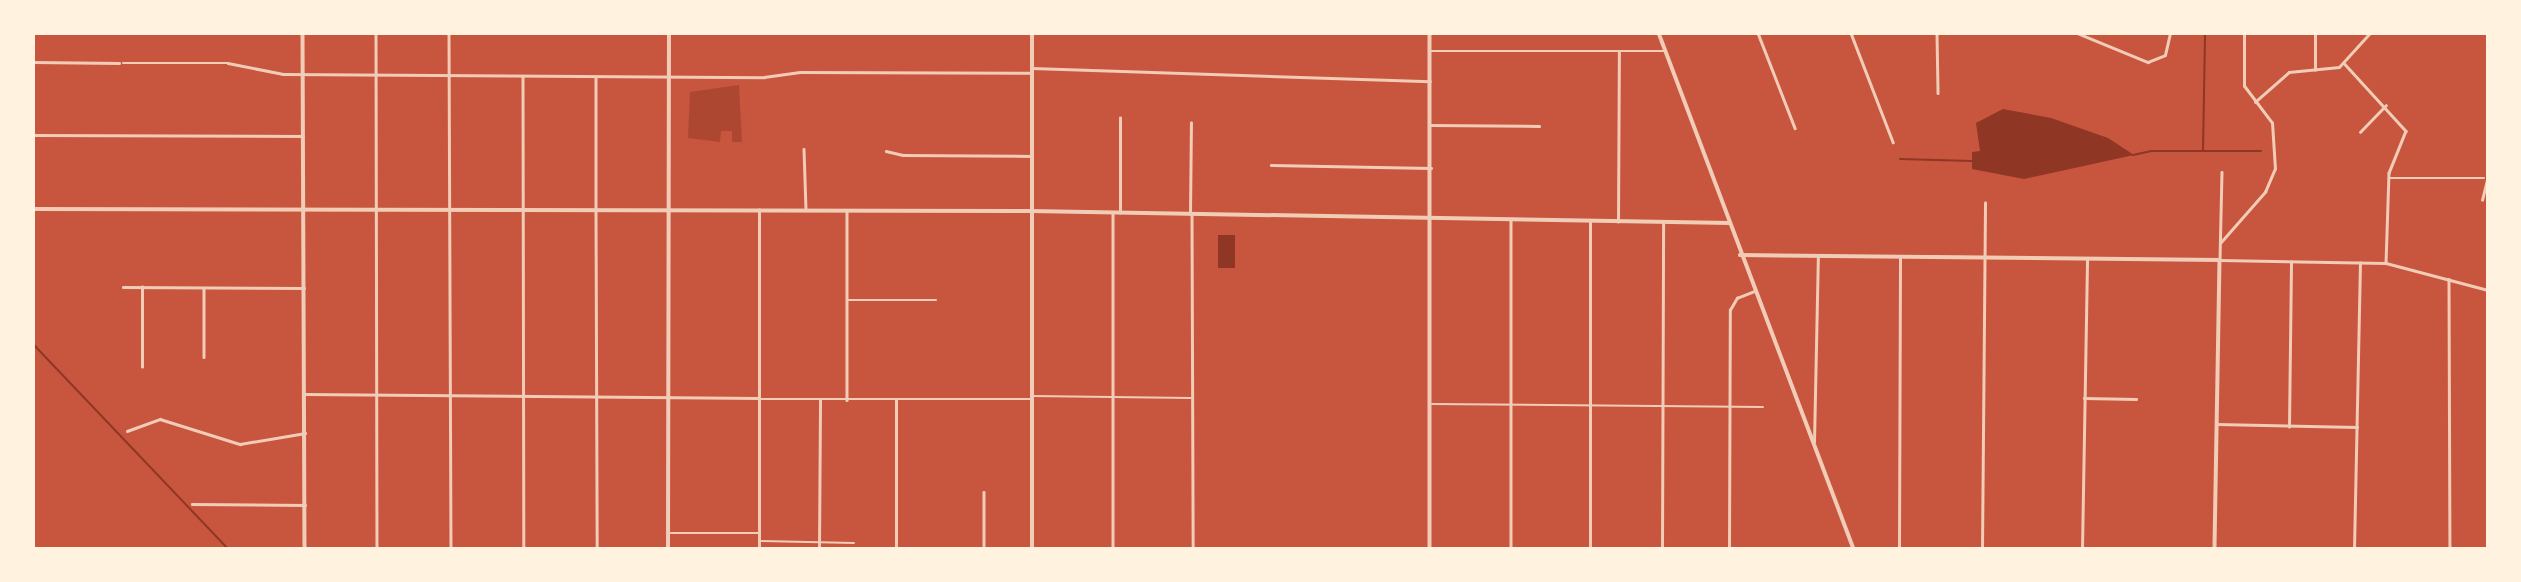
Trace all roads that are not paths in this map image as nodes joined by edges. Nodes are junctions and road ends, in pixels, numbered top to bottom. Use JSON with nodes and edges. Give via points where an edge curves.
{"nodes":[{"id":1,"x":303,"y":33,"type":"edge"},
{"id":2,"x":376,"y":33,"type":"edge"},
{"id":3,"x":449,"y":33,"type":"edge"},
{"id":4,"x":668,"y":33,"type":"edge"},
{"id":5,"x":1032,"y":33,"type":"edge"},
{"id":6,"x":1430,"y":33,"type":"edge"},
{"id":7,"x":1659,"y":33,"type":"edge"},
{"id":8,"x":1758,"y":33,"type":"edge"},
{"id":9,"x":1851,"y":33,"type":"edge"},
{"id":10,"x":1937,"y":33,"type":"edge"},
{"id":11,"x":2170,"y":33,"type":"edge"},
{"id":12,"x":2244,"y":33,"type":"edge"},
{"id":13,"x":2315,"y":33,"type":"edge"},
{"id":14,"x":2370,"y":33,"type":"edge"},
{"id":15,"x":2080,"y":34,"type":"edge"},
{"id":16,"x":1430,"y":51,"type":"junction"},
{"id":17,"x":1665,"y":51,"type":"junction"},
{"id":18,"x":1619,"y":53,"type":"junction"},
{"id":19,"x":33,"y":62,"type":"edge"},
{"id":20,"x":2344,"y":63,"type":"junction"},
{"id":21,"x":1032,"y":71,"type":"junction"},
{"id":22,"x":2315,"y":71,"type":"junction"},
{"id":23,"x":303,"y":75,"type":"junction"},
{"id":24,"x":376,"y":75,"type":"junction"},
{"id":25,"x":449,"y":75,"type":"junction"},
{"id":26,"x":523,"y":75,"type":"junction"},
{"id":27,"x":596,"y":76,"type":"junction"},
{"id":28,"x":669,"y":76,"type":"junction"},
{"id":29,"x":1430,"y":81,"type":"junction"},
{"id":30,"x":1938,"y":93,"type":"dead end"},
{"id":31,"x":2255,"y":102,"type":"junction"},
{"id":32,"x":2386,"y":105,"type":"junction"},
{"id":33,"x":1120,"y":118,"type":"dead end"},
{"id":34,"x":1191,"y":123,"type":"dead end"},
{"id":35,"x":1430,"y":125,"type":"junction"},
{"id":36,"x":1539,"y":126,"type":"dead end"},
{"id":37,"x":1795,"y":128,"type":"dead end"},
{"id":38,"x":2360,"y":132,"type":"dead end"},
{"id":39,"x":33,"y":135,"type":"edge"},
{"id":40,"x":303,"y":136,"type":"junction"},
{"id":41,"x":1894,"y":142,"type":"dead end"},
{"id":42,"x":804,"y":149,"type":"dead end"},
{"id":43,"x":886,"y":151,"type":"dead end"},
{"id":44,"x":1031,"y":156,"type":"junction"},
{"id":45,"x":1271,"y":165,"type":"dead end"},
{"id":46,"x":1431,"y":168,"type":"junction"},
{"id":47,"x":2222,"y":172,"type":"dead end"},
{"id":48,"x":2486,"y":177,"type":"edge"},
{"id":49,"x":2388,"y":178,"type":"junction"},
{"id":50,"x":2482,"y":200,"type":"dead end"},
{"id":51,"x":1985,"y":203,"type":"dead end"},
{"id":52,"x":33,"y":209,"type":"edge"},
{"id":53,"x":303,"y":209,"type":"junction"},
{"id":54,"x":377,"y":209,"type":"junction"},
{"id":55,"x":450,"y":209,"type":"junction"},
{"id":56,"x":523,"y":210,"type":"junction"},
{"id":57,"x":596,"y":210,"type":"junction"},
{"id":58,"x":669,"y":210,"type":"junction"},
{"id":59,"x":759,"y":210,"type":"junction"},
{"id":60,"x":806,"y":210,"type":"junction"},
{"id":61,"x":847,"y":211,"type":"junction"},
{"id":62,"x":1031,"y":211,"type":"junction"},
{"id":63,"x":1113,"y":213,"type":"junction"},
{"id":64,"x":1119,"y":213,"type":"junction"},
{"id":65,"x":1191,"y":215,"type":"junction"},
{"id":66,"x":1430,"y":220,"type":"junction"},
{"id":67,"x":1511,"y":221,"type":"junction"},
{"id":68,"x":1590,"y":221,"type":"junction"},
{"id":69,"x":1618,"y":222,"type":"junction"},
{"id":70,"x":1663,"y":222,"type":"junction"},
{"id":71,"x":1730,"y":223,"type":"junction"},
{"id":72,"x":2221,"y":242,"type":"junction"},
{"id":73,"x":1740,"y":254,"type":"junction"},
{"id":74,"x":1818,"y":255,"type":"junction"},
{"id":75,"x":1900,"y":256,"type":"junction"},
{"id":76,"x":1984,"y":257,"type":"junction"},
{"id":77,"x":2087,"y":258,"type":"junction"},
{"id":78,"x":2220,"y":260,"type":"junction"},
{"id":79,"x":2291,"y":262,"type":"junction"},
{"id":80,"x":2360,"y":262,"type":"junction"},
{"id":81,"x":2386,"y":263,"type":"junction"},
{"id":82,"x":2449,"y":279,"type":"junction"},
{"id":83,"x":123,"y":288,"type":"dead end"},
{"id":84,"x":142,"y":288,"type":"junction"},
{"id":85,"x":204,"y":288,"type":"junction"},
{"id":86,"x":304,"y":288,"type":"junction"},
{"id":87,"x":1754,"y":290,"type":"junction"},
{"id":88,"x":2488,"y":290,"type":"edge"},
{"id":89,"x":847,"y":300,"type":"junction"},
{"id":90,"x":936,"y":300,"type":"dead end"},
{"id":91,"x":204,"y":357,"type":"dead end"},
{"id":92,"x":142,"y":367,"type":"dead end"},
{"id":93,"x":304,"y":394,"type":"junction"},
{"id":94,"x":377,"y":394,"type":"junction"},
{"id":95,"x":450,"y":395,"type":"junction"},
{"id":96,"x":524,"y":396,"type":"junction"},
{"id":97,"x":596,"y":396,"type":"junction"},
{"id":98,"x":668,"y":397,"type":"junction"},
{"id":99,"x":1031,"y":397,"type":"junction"},
{"id":100,"x":1113,"y":397,"type":"junction"},
{"id":101,"x":759,"y":398,"type":"junction"},
{"id":102,"x":1192,"y":398,"type":"junction"},
{"id":103,"x":2084,"y":398,"type":"junction"},
{"id":104,"x":2136,"y":399,"type":"dead end"},
{"id":105,"x":820,"y":400,"type":"junction"},
{"id":106,"x":847,"y":400,"type":"junction"},
{"id":107,"x":897,"y":400,"type":"junction"},
{"id":108,"x":1430,"y":404,"type":"junction"},
{"id":109,"x":1511,"y":405,"type":"junction"},
{"id":110,"x":1590,"y":405,"type":"junction"},
{"id":111,"x":1663,"y":406,"type":"junction"},
{"id":112,"x":1730,"y":407,"type":"junction"},
{"id":113,"x":1763,"y":407,"type":"dead end"},
{"id":114,"x":2217,"y":424,"type":"junction"},
{"id":115,"x":2288,"y":426,"type":"junction"},
{"id":116,"x":2357,"y":427,"type":"junction"},
{"id":117,"x":127,"y":431,"type":"dead end"},
{"id":118,"x":305,"y":433,"type":"junction"},
{"id":119,"x":1814,"y":445,"type":"junction"},
{"id":120,"x":984,"y":492,"type":"dead end"},
{"id":121,"x":192,"y":504,"type":"dead end"},
{"id":122,"x":305,"y":505,"type":"junction"},
{"id":123,"x":668,"y":533,"type":"junction"},
{"id":124,"x":759,"y":533,"type":"junction"},
{"id":125,"x":759,"y":541,"type":"junction"},
{"id":126,"x":819,"y":543,"type":"junction"},
{"id":127,"x":854,"y":543,"type":"dead end"},
{"id":128,"x":305,"y":549,"type":"edge"},
{"id":129,"x":377,"y":549,"type":"edge"},
{"id":130,"x":450,"y":549,"type":"edge"},
{"id":131,"x":524,"y":549,"type":"edge"},
{"id":132,"x":597,"y":549,"type":"edge"},
{"id":133,"x":668,"y":549,"type":"edge"},
{"id":134,"x":759,"y":549,"type":"edge"},
{"id":135,"x":819,"y":549,"type":"edge"},
{"id":136,"x":896,"y":549,"type":"edge"},
{"id":137,"x":984,"y":549,"type":"edge"},
{"id":138,"x":1032,"y":549,"type":"edge"},
{"id":139,"x":1113,"y":549,"type":"edge"},
{"id":140,"x":1193,"y":549,"type":"edge"},
{"id":141,"x":1430,"y":549,"type":"edge"},
{"id":142,"x":1511,"y":549,"type":"edge"},
{"id":143,"x":1590,"y":549,"type":"edge"},
{"id":144,"x":1662,"y":549,"type":"edge"},
{"id":145,"x":1729,"y":549,"type":"edge"},
{"id":146,"x":1854,"y":549,"type":"edge"},
{"id":147,"x":1899,"y":549,"type":"edge"},
{"id":148,"x":1982,"y":549,"type":"edge"},
{"id":149,"x":2082,"y":549,"type":"edge"},
{"id":150,"x":2215,"y":549,"type":"edge"},
{"id":151,"x":2354,"y":549,"type":"edge"},
{"id":152,"x":2450,"y":549,"type":"edge"}],
"edges":[{"from":1,"to":23,"type":"street"},
{"from":2,"to":24,"type":"street"},
{"from":3,"to":25,"type":"street"},
{"from":4,"to":28,"type":"street"},
{"from":5,"to":21,"type":"street"},
{"from":6,"to":16,"type":"street"},
{"from":7,"to":17,"type":"street"},
{"from":8,"to":37,"type":"street"},
{"from":9,"to":41,"type":"street"},
{"from":10,"to":30,"type":"street"},
{"from":11,"to":15,"type":"street","via":[[2169,49],[2159,59],[2142,61]]},
{"from":12,"to":31,"type":"street","via":[[2244,86]]},
{"from":13,"to":22,"type":"street"},
{"from":14,"to":20,"type":"street"},
{"from":16,"to":18,"type":"street"},
{"from":16,"to":29,"type":"street"},
{"from":17,"to":18,"type":"street"},
{"from":17,"to":71,"type":"street"},
{"from":18,"to":69,"type":"street"},
{"from":19,"to":23,"type":"street","via":[[228,63]]},
{"from":20,"to":22,"type":"street"},
{"from":20,"to":32,"type":"street"},
{"from":21,"to":28,"type":"street"},
{"from":21,"to":29,"type":"street"},
{"from":21,"to":44,"type":"street"},
{"from":22,"to":31,"type":"street","via":[[2289,72]]},
{"from":23,"to":24,"type":"street"},
{"from":23,"to":40,"type":"street"},
{"from":24,"to":25,"type":"street"},
{"from":24,"to":54,"type":"street"},
{"from":25,"to":26,"type":"street"},
{"from":25,"to":55,"type":"street"},
{"from":26,"to":27,"type":"street"},
{"from":26,"to":56,"type":"street"},
{"from":27,"to":28,"type":"street"},
{"from":27,"to":57,"type":"street"},
{"from":28,"to":58,"type":"street"},
{"from":29,"to":35,"type":"street"},
{"from":31,"to":72,"type":"street","via":[[2274,128],[2274,173],[2265,192]]},
{"from":32,"to":38,"type":"street"},
{"from":32,"to":49,"type":"street","via":[[2402,122],[2407,136]]},
{"from":33,"to":64,"type":"street"},
{"from":34,"to":65,"type":"street"},
{"from":35,"to":36,"type":"street"},
{"from":35,"to":46,"type":"street"},
{"from":39,"to":40,"type":"street"},
{"from":40,"to":53,"type":"street"},
{"from":42,"to":60,"type":"street"},
{"from":43,"to":44,"type":"street"},
{"from":44,"to":62,"type":"street"},
{"from":45,"to":46,"type":"street"},
{"from":46,"to":66,"type":"street"},
{"from":47,"to":72,"type":"street"},
{"from":48,"to":49,"type":"street"},
{"from":48,"to":50,"type":"street"},
{"from":49,"to":81,"type":"street"},
{"from":51,"to":76,"type":"street"},
{"from":52,"to":53,"type":"street"},
{"from":53,"to":54,"type":"street"},
{"from":53,"to":86,"type":"street"},
{"from":54,"to":55,"type":"street"},
{"from":54,"to":94,"type":"street"},
{"from":55,"to":56,"type":"street"},
{"from":55,"to":95,"type":"street"},
{"from":56,"to":57,"type":"street"},
{"from":56,"to":96,"type":"street"},
{"from":57,"to":58,"type":"street"},
{"from":57,"to":97,"type":"street"},
{"from":58,"to":59,"type":"street"},
{"from":58,"to":98,"type":"street"},
{"from":59,"to":60,"type":"street"},
{"from":59,"to":101,"type":"street"},
{"from":60,"to":61,"type":"street"},
{"from":61,"to":62,"type":"street"},
{"from":61,"to":89,"type":"street"},
{"from":62,"to":63,"type":"street"},
{"from":62,"to":99,"type":"street"},
{"from":63,"to":64,"type":"street"},
{"from":63,"to":100,"type":"street"},
{"from":64,"to":65,"type":"street"},
{"from":65,"to":66,"type":"street"},
{"from":65,"to":102,"type":"street"},
{"from":66,"to":67,"type":"street"},
{"from":66,"to":108,"type":"street"},
{"from":67,"to":68,"type":"street"},
{"from":67,"to":109,"type":"street"},
{"from":68,"to":69,"type":"street"},
{"from":68,"to":110,"type":"street"},
{"from":69,"to":70,"type":"street"},
{"from":70,"to":71,"type":"street"},
{"from":70,"to":111,"type":"street"},
{"from":71,"to":73,"type":"street"},
{"from":72,"to":78,"type":"street"},
{"from":73,"to":74,"type":"street"},
{"from":73,"to":87,"type":"street"},
{"from":74,"to":75,"type":"street"},
{"from":74,"to":119,"type":"street"},
{"from":75,"to":76,"type":"street"},
{"from":75,"to":147,"type":"street"},
{"from":76,"to":77,"type":"street"},
{"from":76,"to":148,"type":"street"},
{"from":77,"to":78,"type":"street"},
{"from":77,"to":103,"type":"street"},
{"from":78,"to":79,"type":"street"},
{"from":78,"to":114,"type":"street"},
{"from":79,"to":80,"type":"street"},
{"from":79,"to":115,"type":"street"},
{"from":80,"to":81,"type":"street"},
{"from":80,"to":116,"type":"street"},
{"from":81,"to":82,"type":"street"},
{"from":82,"to":88,"type":"street"},
{"from":82,"to":152,"type":"street"},
{"from":83,"to":84,"type":"street"},
{"from":84,"to":85,"type":"street"},
{"from":84,"to":92,"type":"street"},
{"from":85,"to":86,"type":"street"},
{"from":85,"to":91,"type":"street"},
{"from":86,"to":93,"type":"street"},
{"from":87,"to":112,"type":"street","via":[[1731,306]]},
{"from":87,"to":119,"type":"street"},
{"from":89,"to":90,"type":"street"},
{"from":89,"to":106,"type":"street"},
{"from":93,"to":94,"type":"street"},
{"from":93,"to":118,"type":"street"},
{"from":94,"to":95,"type":"street"},
{"from":94,"to":129,"type":"street"},
{"from":95,"to":96,"type":"street"},
{"from":95,"to":130,"type":"street"},
{"from":96,"to":97,"type":"street"},
{"from":96,"to":131,"type":"street"},
{"from":97,"to":98,"type":"street"},
{"from":97,"to":132,"type":"street"},
{"from":98,"to":101,"type":"street"},
{"from":98,"to":123,"type":"street"},
{"from":99,"to":100,"type":"lane"},
{"from":99,"to":107,"type":"street"},
{"from":99,"to":138,"type":"street"},
{"from":100,"to":102,"type":"lane"},
{"from":100,"to":139,"type":"street"},
{"from":101,"to":105,"type":"street"},
{"from":101,"to":124,"type":"street"},
{"from":102,"to":140,"type":"street"},
{"from":103,"to":104,"type":"street"},
{"from":103,"to":149,"type":"street"},
{"from":105,"to":106,"type":"street"},
{"from":105,"to":126,"type":"street"},
{"from":106,"to":107,"type":"street"},
{"from":107,"to":136,"type":"street"},
{"from":108,"to":109,"type":"lane"},
{"from":108,"to":141,"type":"street"},
{"from":109,"to":110,"type":"lane"},
{"from":109,"to":142,"type":"street"},
{"from":110,"to":111,"type":"lane"},
{"from":110,"to":143,"type":"street"},
{"from":111,"to":112,"type":"lane"},
{"from":111,"to":144,"type":"street"},
{"from":112,"to":113,"type":"lane"},
{"from":112,"to":145,"type":"street"},
{"from":114,"to":115,"type":"street"},
{"from":114,"to":150,"type":"street"},
{"from":115,"to":116,"type":"street"},
{"from":116,"to":151,"type":"street"},
{"from":117,"to":118,"type":"street","via":[[162,419],[240,444]]},
{"from":118,"to":122,"type":"street"},
{"from":119,"to":146,"type":"street"},
{"from":120,"to":137,"type":"street"},
{"from":121,"to":122,"type":"street"},
{"from":122,"to":128,"type":"street"},
{"from":123,"to":124,"type":"lane"},
{"from":123,"to":133,"type":"street"},
{"from":124,"to":125,"type":"street"},
{"from":125,"to":126,"type":"lane"},
{"from":125,"to":134,"type":"street"},
{"from":126,"to":127,"type":"lane"},
{"from":126,"to":135,"type":"street"}]}
